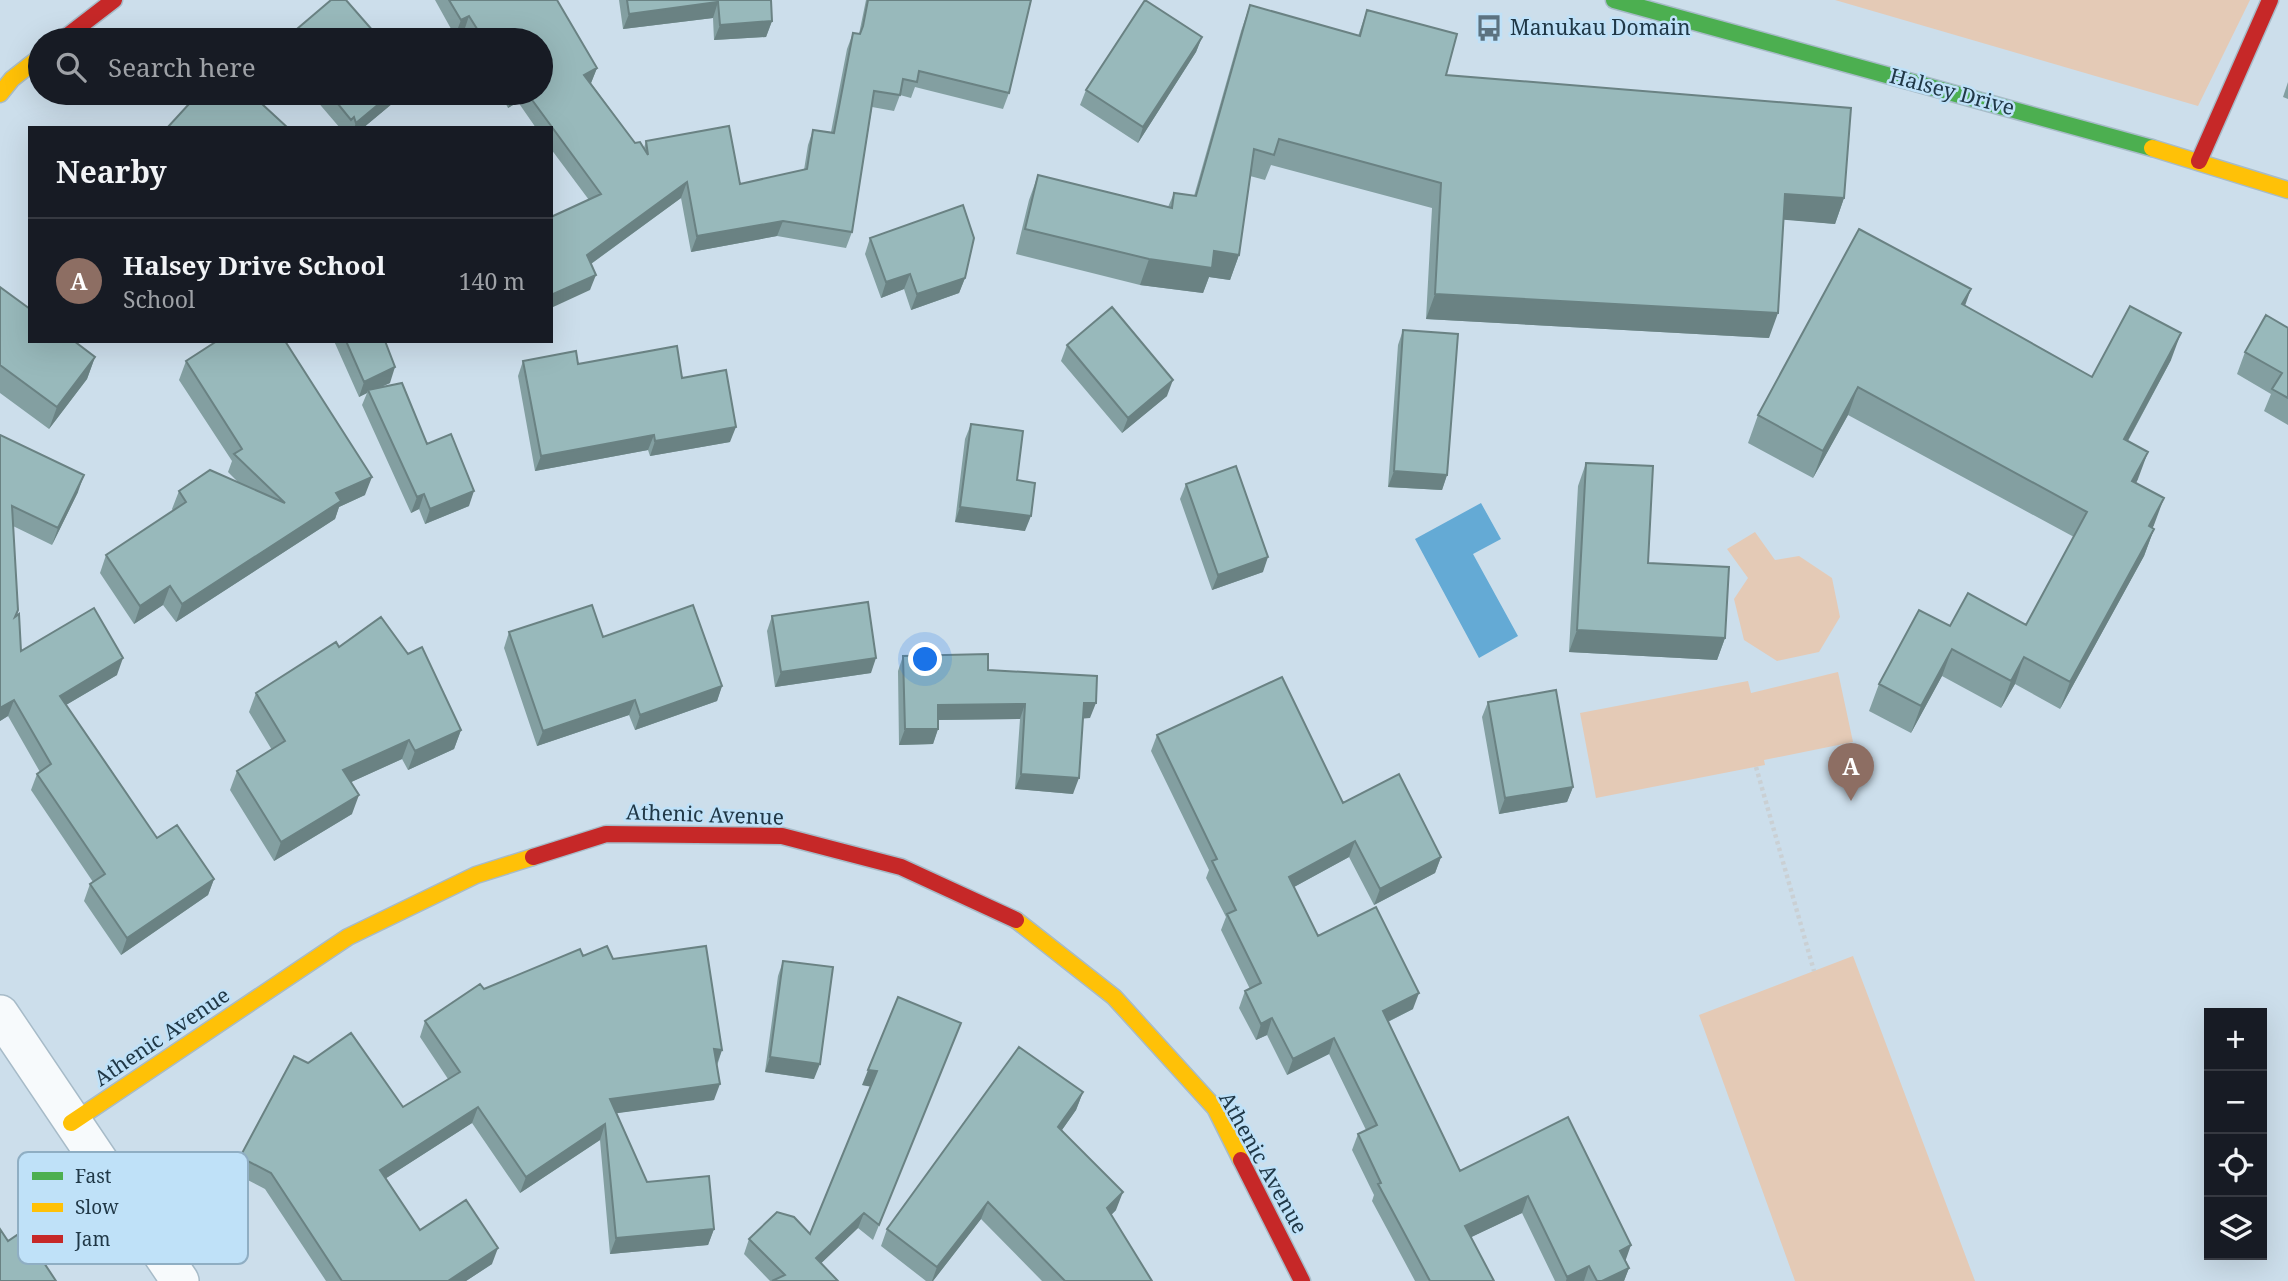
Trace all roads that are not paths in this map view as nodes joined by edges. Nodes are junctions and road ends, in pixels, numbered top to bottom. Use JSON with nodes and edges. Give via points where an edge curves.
{"nodes":[{"id":1,"x":114,"y":0,"type":"edge"},
{"id":2,"x":1614,"y":0,"type":"edge"},
{"id":3,"x":2270,"y":0,"type":"edge"},
{"id":4,"x":78,"y":28,"type":"edge"},
{"id":5,"x":28,"y":66,"type":"edge"},
{"id":6,"x":0,"y":94,"type":"edge"},
{"id":7,"x":2199,"y":161,"type":"junction"},
{"id":8,"x":2288,"y":190,"type":"edge"},
{"id":9,"x":0,"y":1014,"type":"edge"},
{"id":10,"x":71,"y":1122,"type":"junction"},
{"id":11,"x":92,"y":1152,"type":"edge"},
{"id":12,"x":168,"y":1264,"type":"edge"},
{"id":13,"x":180,"y":1281,"type":"edge"},
{"id":14,"x":1303,"y":1281,"type":"edge"}],
"edges":[{"from":1,"to":4,"type":"street"},
{"from":2,"to":7,"type":"street","name":"Halsey Drive"},
{"from":3,"to":7,"type":"street"},
{"from":5,"to":6,"type":"street"},
{"from":7,"to":8,"type":"street","name":"Halsey Drive"},
{"from":9,"to":10,"type":"street"},
{"from":10,"to":11,"type":"street"},
{"from":10,"to":14,"type":"street","name":"Athenic Avenue","via":[[348,937],[476,875],[606,834],[782,836],[901,867],[1018,921],[1114,997],[1214,1108]]},
{"from":12,"to":13,"type":"street"}]}
